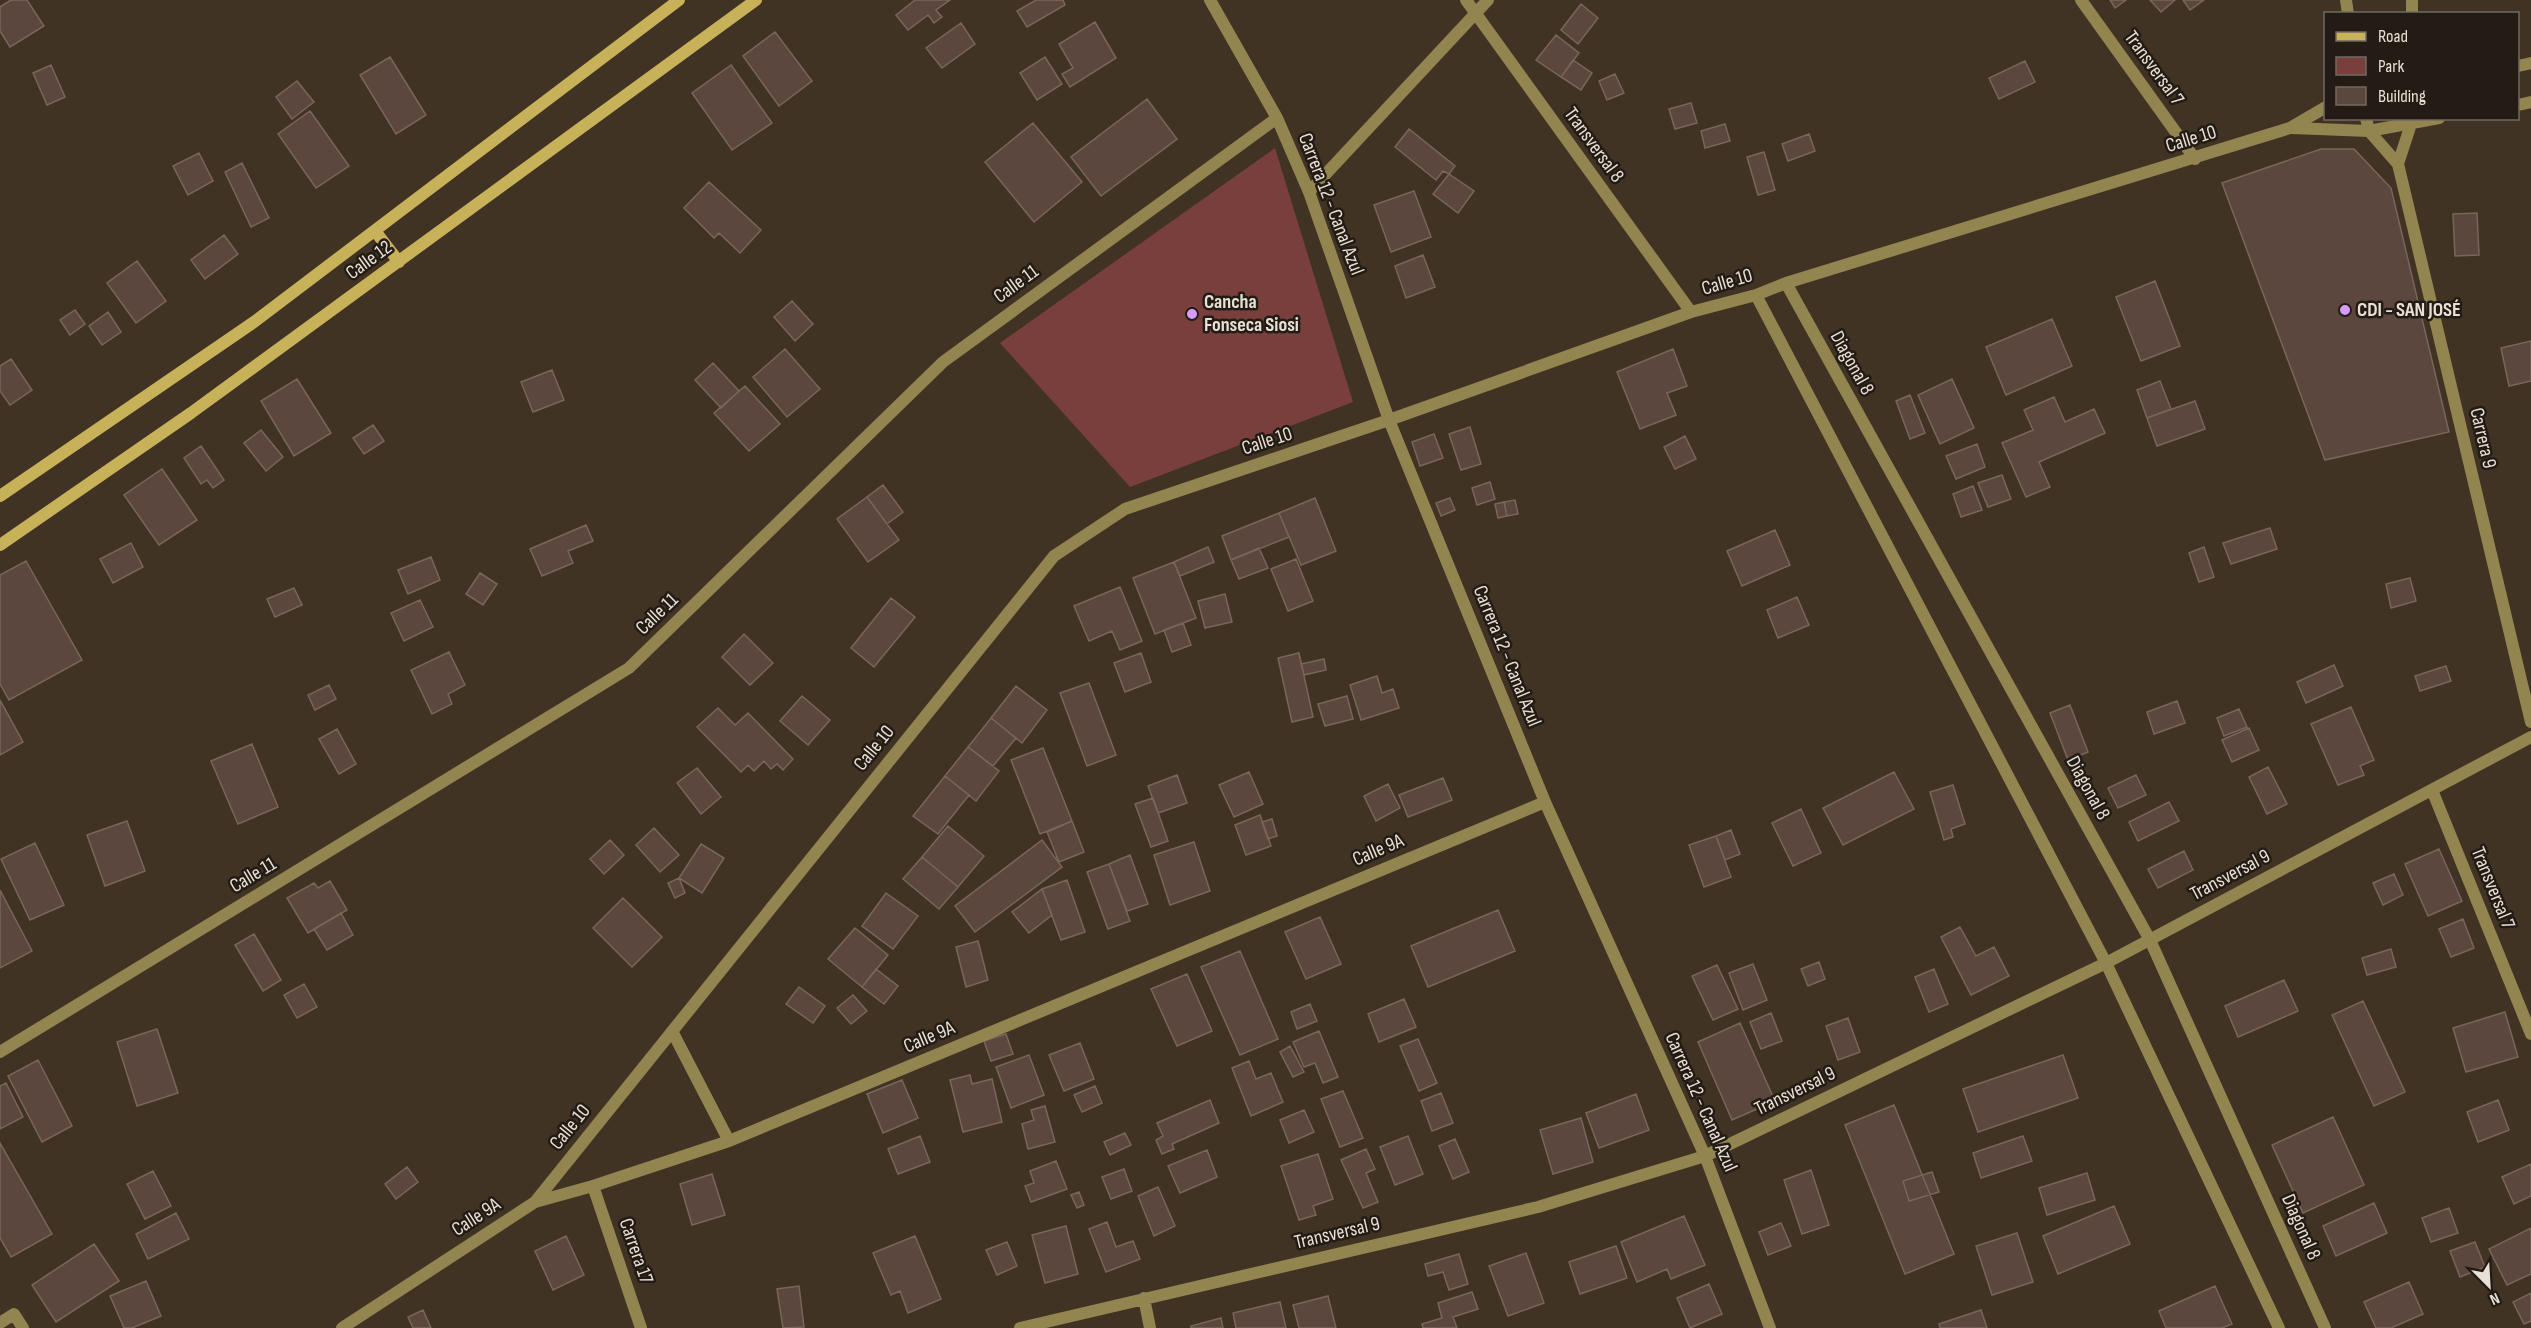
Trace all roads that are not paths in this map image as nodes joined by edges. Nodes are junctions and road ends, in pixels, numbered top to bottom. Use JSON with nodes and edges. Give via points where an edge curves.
{"nodes":[{"id":1,"x":679,"y":0,"type":"edge"},
{"id":2,"x":756,"y":0,"type":"edge"},
{"id":3,"x":1210,"y":0,"type":"edge"},
{"id":4,"x":1466,"y":0,"type":"edge"},
{"id":5,"x":1488,"y":0,"type":"edge"},
{"id":6,"x":2081,"y":0,"type":"edge"},
{"id":7,"x":1476,"y":14,"type":"junction"},
{"id":8,"x":2324,"y":108,"type":"edge"},
{"id":9,"x":1276,"y":118,"type":"junction"},
{"id":10,"x":2413,"y":121,"type":"edge"},
{"id":11,"x":2367,"y":125,"type":"edge"},
{"id":12,"x":2290,"y":128,"type":"junction"},
{"id":13,"x":2195,"y":159,"type":"junction"},
{"id":14,"x":2398,"y":164,"type":"junction"},
{"id":15,"x":1309,"y":192,"type":"junction"},
{"id":16,"x":375,"y":231,"type":"junction"},
{"id":17,"x":399,"y":262,"type":"junction"},
{"id":18,"x":1786,"y":283,"type":"junction"},
{"id":19,"x":1756,"y":295,"type":"junction"},
{"id":20,"x":1691,"y":312,"type":"junction"},
{"id":21,"x":1389,"y":420,"type":"junction"},
{"id":22,"x":0,"y":496,"type":"edge"},
{"id":23,"x":0,"y":545,"type":"edge"},
{"id":24,"x":2531,"y":722,"type":"edge"},
{"id":25,"x":2531,"y":737,"type":"edge"},
{"id":26,"x":2432,"y":790,"type":"junction"},
{"id":27,"x":1545,"y":802,"type":"junction"},
{"id":28,"x":2150,"y":940,"type":"junction"},
{"id":29,"x":2106,"y":963,"type":"junction"},
{"id":30,"x":672,"y":1031,"type":"junction"},
{"id":31,"x":2531,"y":1034,"type":"edge"},
{"id":32,"x":0,"y":1052,"type":"edge"},
{"id":33,"x":729,"y":1141,"type":"junction"},
{"id":34,"x":1705,"y":1156,"type":"junction"},
{"id":35,"x":593,"y":1186,"type":"junction"},
{"id":36,"x":535,"y":1202,"type":"junction"},
{"id":37,"x":1144,"y":1298,"type":"junction"},
{"id":38,"x":0,"y":1323,"type":"edge"},
{"id":39,"x":23,"y":1328,"type":"edge"},
{"id":40,"x":342,"y":1328,"type":"edge"},
{"id":41,"x":641,"y":1328,"type":"edge"},
{"id":42,"x":1020,"y":1328,"type":"edge"},
{"id":43,"x":1150,"y":1328,"type":"edge"},
{"id":44,"x":1770,"y":1328,"type":"edge"},
{"id":45,"x":2279,"y":1328,"type":"edge"},
{"id":46,"x":2325,"y":1328,"type":"edge"}],
"edges":[{"from":1,"to":16,"type":"street","name":"Calle 12"},
{"from":2,"to":17,"type":"street","name":"Calle 12"},
{"from":3,"to":9,"type":"street","name":"Carrera 12 - Canal Azul"},
{"from":4,"to":7,"type":"street","name":"Transversal 8"},
{"from":5,"to":7,"type":"street"},
{"from":6,"to":13,"type":"street","name":"Transversal 7"},
{"from":7,"to":15,"type":"street"},
{"from":7,"to":20,"type":"street","name":"Transversal 8"},
{"from":8,"to":12,"type":"street","name":"Calle 10"},
{"from":9,"to":15,"type":"street","name":"Carrera 12 - Canal Azul"},
{"from":9,"to":32,"type":"street","name":"Calle 11","via":[[943,362],[629,668]]},
{"from":10,"to":11,"type":"street","name":"Calle 10"},
{"from":10,"to":14,"type":"street"},
{"from":11,"to":12,"type":"street","name":"Calle 10"},
{"from":11,"to":14,"type":"street"},
{"from":12,"to":13,"type":"street","name":"Calle 10"},
{"from":13,"to":18,"type":"street","name":"Calle 10"},
{"from":14,"to":24,"type":"street","name":"Carrera 9"},
{"from":15,"to":21,"type":"street","name":"Carrera 12 - Canal Azul"},
{"from":16,"to":17,"type":"street"},
{"from":16,"to":22,"type":"street","name":"Calle 12","via":[[254,322]]},
{"from":17,"to":23,"type":"street","name":"Calle 12"},
{"from":18,"to":19,"type":"street","name":"Calle 10"},
{"from":18,"to":28,"type":"street","name":"Diagonal 8"},
{"from":19,"to":20,"type":"street","name":"Calle 10"},
{"from":19,"to":29,"type":"street"},
{"from":20,"to":21,"type":"street","name":"Calle 10"},
{"from":21,"to":27,"type":"street","name":"Carrera 12 - Canal Azul"},
{"from":21,"to":30,"type":"street","name":"Calle 10","via":[[1125,508],[1054,556]]},
{"from":25,"to":26,"type":"street","name":"Transversal 9"},
{"from":26,"to":28,"type":"street","name":"Transversal 9"},
{"from":26,"to":31,"type":"street","name":"Transversal 7"},
{"from":27,"to":33,"type":"street","name":"Calle 9A"},
{"from":27,"to":34,"type":"street","name":"Carrera 12 - Canal Azul"},
{"from":28,"to":29,"type":"street","name":"Transversal 9"},
{"from":28,"to":46,"type":"street","name":"Diagonal 8"},
{"from":29,"to":34,"type":"street","name":"Transversal 9"},
{"from":29,"to":45,"type":"street"},
{"from":30,"to":33,"type":"street"},
{"from":30,"to":36,"type":"street","name":"Calle 10"},
{"from":33,"to":35,"type":"street","name":"Calle 9A"},
{"from":34,"to":37,"type":"street","name":"Transversal 9","via":[[1538,1207]]},
{"from":34,"to":44,"type":"street","name":"Carrera 12 - Canal Azul"},
{"from":35,"to":36,"type":"street","name":"Calle 9A"},
{"from":35,"to":41,"type":"street","name":"Carrera 17"},
{"from":36,"to":40,"type":"street","name":"Calle 9A"},
{"from":37,"to":42,"type":"street","name":"Transversal 9"},
{"from":37,"to":43,"type":"street"},
{"from":38,"to":39,"type":"street","via":[[14,1314]]}]}
